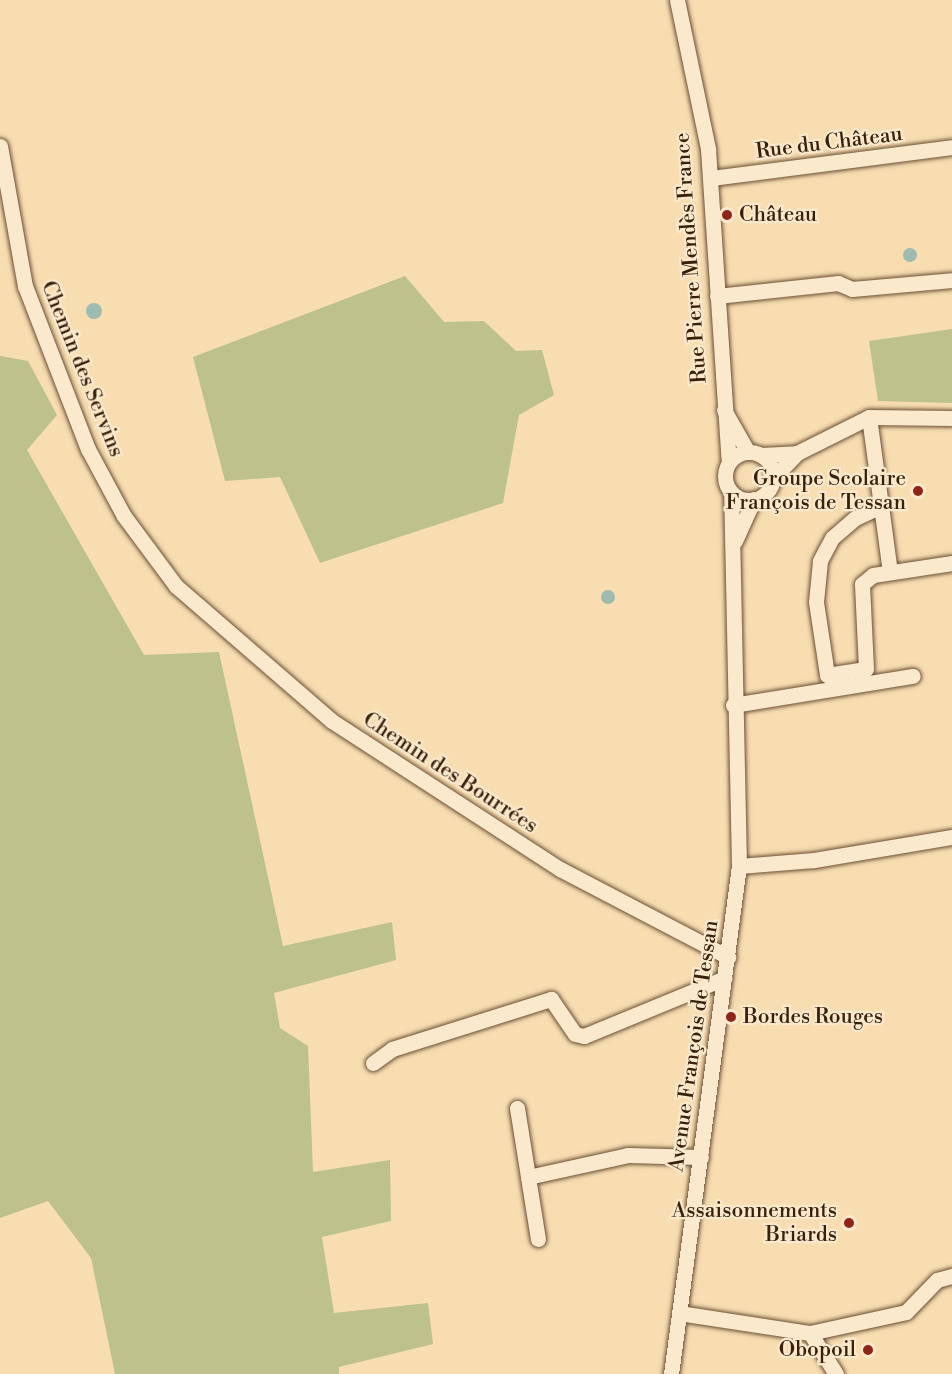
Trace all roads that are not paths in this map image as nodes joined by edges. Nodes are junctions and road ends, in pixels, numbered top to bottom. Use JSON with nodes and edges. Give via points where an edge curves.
{"nodes":[{"id":1,"x":677,"y":0,"type":"edge"},
{"id":2,"x":0,"y":146,"type":"edge"},
{"id":3,"x":952,"y":147,"type":"edge"},
{"id":4,"x":711,"y":178,"type":"junction"},
{"id":5,"x":952,"y":280,"type":"edge"},
{"id":6,"x":717,"y":296,"type":"junction"},
{"id":7,"x":722,"y":408,"type":"junction"},
{"id":8,"x":869,"y":417,"type":"junction"},
{"id":9,"x":952,"y":418,"type":"edge"},
{"id":10,"x":797,"y":453,"type":"junction"},
{"id":11,"x":755,"y":454,"type":"junction"},
{"id":12,"x":729,"y":462,"type":"junction"},
{"id":13,"x":773,"y":478,"type":"junction"},
{"id":14,"x":731,"y":492,"type":"junction"},
{"id":15,"x":754,"y":500,"type":"junction"},
{"id":16,"x":879,"y":507,"type":"junction"},
{"id":17,"x":728,"y":561,"type":"junction"},
{"id":18,"x":952,"y":563,"type":"edge"},
{"id":19,"x":890,"y":572,"type":"junction"},
{"id":20,"x":176,"y":586,"type":"joint"},
{"id":21,"x":913,"y":676,"type":"dead end"},
{"id":22,"x":733,"y":705,"type":"junction"},
{"id":23,"x":952,"y":837,"type":"edge"},
{"id":24,"x":739,"y":866,"type":"junction"},
{"id":25,"x":728,"y":957,"type":"junction"},
{"id":26,"x":725,"y":978,"type":"junction"},
{"id":27,"x":373,"y":1064,"type":"dead end"},
{"id":28,"x":517,"y":1108,"type":"dead end"},
{"id":29,"x":701,"y":1157,"type":"junction"},
{"id":30,"x":528,"y":1177,"type":"junction"},
{"id":31,"x":538,"y":1239,"type":"dead end"},
{"id":32,"x":952,"y":1276,"type":"edge"},
{"id":33,"x":679,"y":1313,"type":"junction"},
{"id":34,"x":810,"y":1334,"type":"junction"},
{"id":35,"x":671,"y":1374,"type":"edge"},
{"id":36,"x":836,"y":1374,"type":"edge"}],
"edges":[{"from":1,"to":4,"type":"street","name":"Rue Pierre Mendès France"},
{"from":2,"to":20,"type":"street","name":"Chemin des Servins","via":[[25,286],[88,449],[124,516]]},
{"from":3,"to":4,"type":"street","name":"Rue du Château"},
{"from":4,"to":6,"type":"street","name":"Rue Pierre Mendès France"},
{"from":5,"to":6,"type":"street","via":[[852,290],[838,283]]},
{"from":6,"to":7,"type":"street","name":"Rue Pierre Mendès France"},
{"from":7,"to":11,"type":"street","name":"Rue Pierre Mendès France"},
{"from":7,"to":12,"type":"street","name":"Rue Pierre Mendès France"},
{"from":8,"to":9,"type":"street"},
{"from":8,"to":10,"type":"street"},
{"from":8,"to":16,"type":"street"},
{"from":10,"to":11,"type":"street"},
{"from":10,"to":13,"type":"street"},
{"from":11,"to":12,"type":"street"},
{"from":11,"to":13,"type":"street"},
{"from":12,"to":14,"type":"street","via":[[725,477]]},
{"from":13,"to":15,"type":"street","via":[[769,490]]},
{"from":14,"to":15,"type":"street"},
{"from":14,"to":17,"type":"street"},
{"from":15,"to":17,"type":"street"},
{"from":16,"to":19,"type":"street"},
{"from":16,"to":19,"type":"street","via":[[855,518],[832,538],[820,561],[816,602],[827,675],[866,669],[862,584]]},
{"from":17,"to":22,"type":"street"},
{"from":18,"to":19,"type":"street"},
{"from":20,"to":25,"type":"street","name":"Chemin des Bourrées","via":[[332,721],[560,870]]},
{"from":21,"to":22,"type":"street"},
{"from":22,"to":24,"type":"street"},
{"from":23,"to":24,"type":"street","via":[[814,860]]},
{"from":24,"to":25,"type":"street","name":"Avenue François de Tessan"},
{"from":25,"to":26,"type":"street","name":"Avenue François de Tessan"},
{"from":26,"to":27,"type":"street","via":[[584,1036],[575,1034],[551,999],[392,1048]]},
{"from":26,"to":29,"type":"street","name":"Avenue François de Tessan"},
{"from":28,"to":30,"type":"street"},
{"from":29,"to":30,"type":"street","via":[[628,1155]]},
{"from":29,"to":33,"type":"street","name":"Avenue François de Tessan"},
{"from":30,"to":31,"type":"street"},
{"from":32,"to":34,"type":"street","via":[[937,1280],[906,1312]]},
{"from":33,"to":34,"type":"street"},
{"from":33,"to":35,"type":"street","name":"Avenue François de Tessan"},
{"from":34,"to":36,"type":"street"}]}
